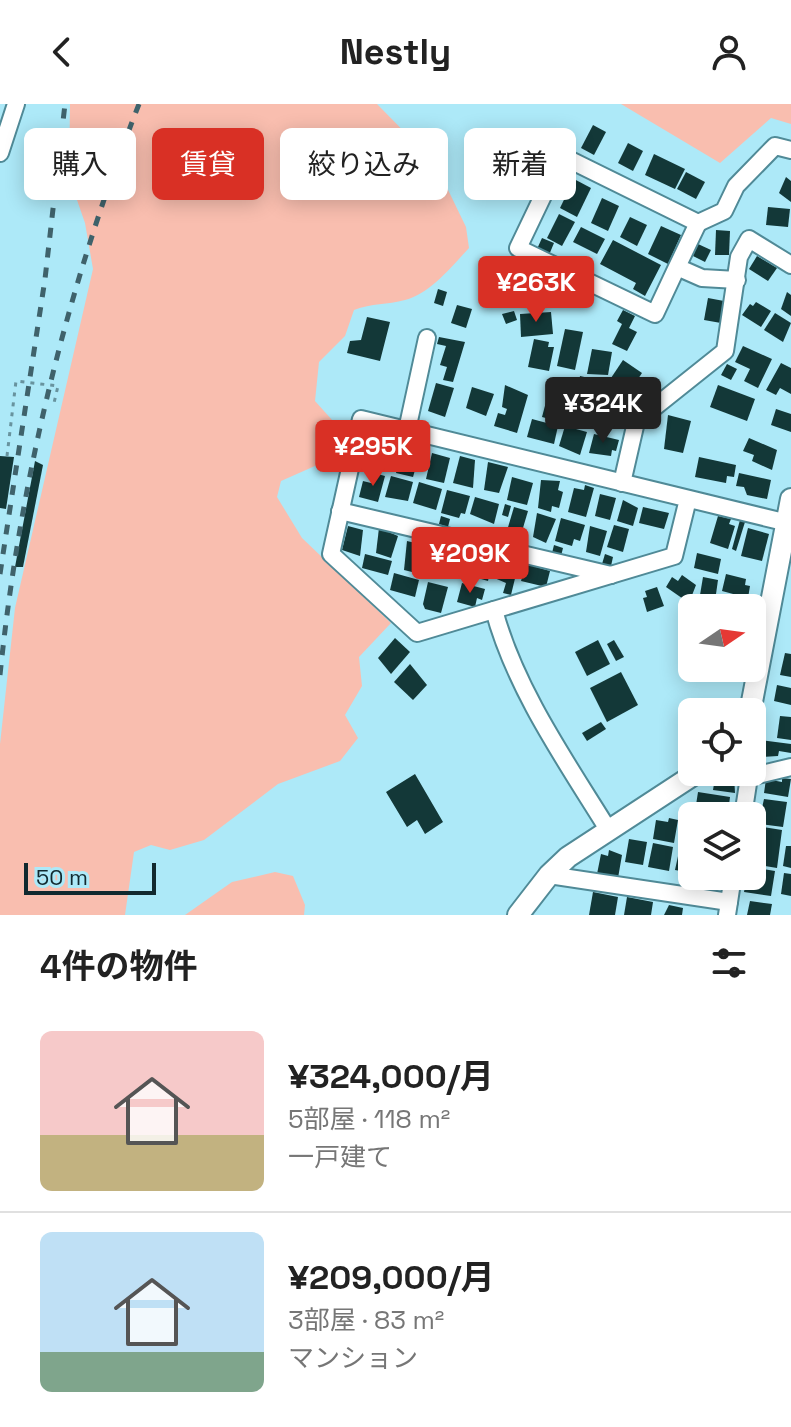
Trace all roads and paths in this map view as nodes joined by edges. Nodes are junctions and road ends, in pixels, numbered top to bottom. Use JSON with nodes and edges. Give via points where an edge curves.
{"nodes":[{"id":1,"x":16,"y":104,"type":"edge"},
{"id":2,"x":791,"y":150,"type":"edge"},
{"id":3,"x":0,"y":153,"type":"edge"},
{"id":4,"x":698,"y":223,"type":"junction"},
{"id":5,"x":791,"y":265,"type":"edge"},
{"id":6,"x":677,"y":267,"type":"junction"},
{"id":7,"x":737,"y":280,"type":"junction"},
{"id":8,"x":427,"y":338,"type":"dead end"},
{"id":9,"x":54,"y":403,"type":"dead end"},
{"id":10,"x":407,"y":430,"type":"junction"},
{"id":11,"x":7,"y":456,"type":"dead end"},
{"id":12,"x":622,"y":483,"type":"junction"},
{"id":13,"x":688,"y":499,"type":"junction"},
{"id":14,"x":791,"y":499,"type":"edge"},
{"id":15,"x":340,"y":511,"type":"junction"},
{"id":16,"x":788,"y":523,"type":"edge"},
{"id":17,"x":612,"y":575,"type":"junction"},
{"id":18,"x":494,"y":610,"type":"junction"},
{"id":19,"x":753,"y":698,"type":"edge"},
{"id":20,"x":791,"y":767,"type":"edge"},
{"id":21,"x":678,"y":785,"type":"edge"},
{"id":22,"x":745,"y":802,"type":"edge"},
{"id":23,"x":609,"y":831,"type":"junction"},
{"id":24,"x":549,"y":875,"type":"junction"},
{"id":25,"x":728,"y":909,"type":"edge"},
{"id":26,"x":518,"y":915,"type":"edge"}],
"edges":[{"from":1,"to":3,"type":"street"},
{"from":2,"to":4,"type":"street","via":[[775,146],[736,186],[724,211]]},
{"from":4,"to":6,"type":"street"},
{"from":4,"to":6,"type":"street","via":[[562,156],[518,248],[655,314]]},
{"from":5,"to":7,"type":"street","via":[[749,239],[739,257]]},
{"from":6,"to":7,"type":"street","via":[[702,278]]},
{"from":7,"to":12,"type":"street","via":[[725,351],[636,422]]},
{"from":8,"to":10,"type":"street"},
{"from":9,"to":11,"type":"path","via":[[58,386],[16,381]]},
{"from":10,"to":12,"type":"street"},
{"from":10,"to":15,"type":"street","via":[[361,419]]},
{"from":12,"to":13,"type":"street"},
{"from":13,"to":16,"type":"street"},
{"from":13,"to":17,"type":"street","via":[[674,556]]},
{"from":14,"to":16,"type":"street"},
{"from":15,"to":17,"type":"street"},
{"from":15,"to":18,"type":"street","via":[[331,554],[417,633]]},
{"from":16,"to":19,"type":"street"},
{"from":17,"to":18,"type":"street"},
{"from":18,"to":23,"type":"street","via":[[501,639],[545,724]]},
{"from":20,"to":22,"type":"street","via":[[749,777]]},
{"from":21,"to":23,"type":"street"},
{"from":23,"to":24,"type":"street"},
{"from":24,"to":25,"type":"street"},
{"from":24,"to":26,"type":"street"}]}
